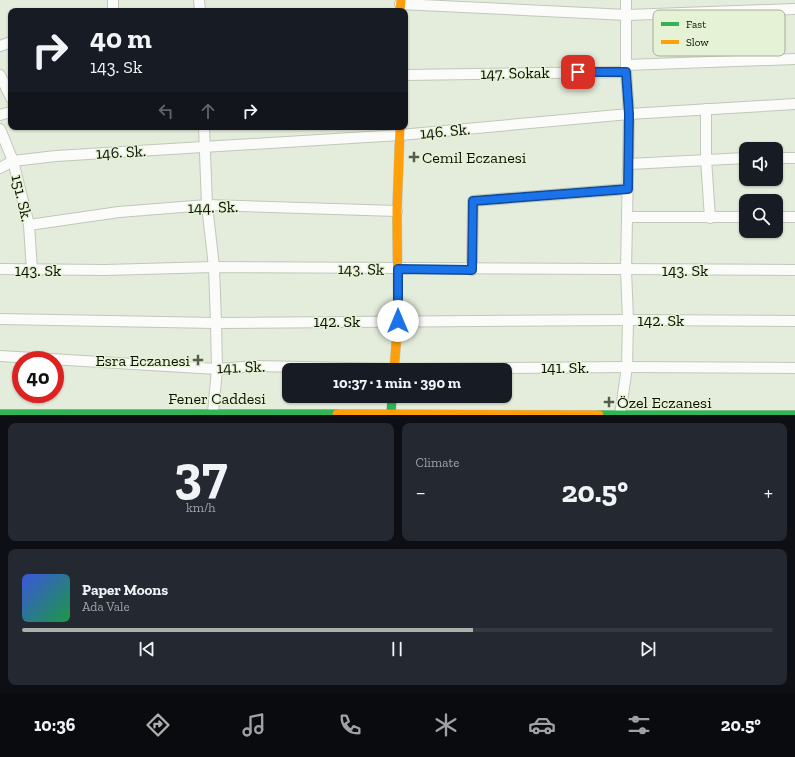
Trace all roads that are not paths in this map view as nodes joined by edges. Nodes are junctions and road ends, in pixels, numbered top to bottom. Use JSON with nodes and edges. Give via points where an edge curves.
{"nodes":[{"id":1,"x":626,"y":0,"type":"edge"},
{"id":2,"x":400,"y":5,"type":"edge"},
{"id":3,"x":795,"y":9,"type":"edge"},
{"id":4,"x":767,"y":10,"type":"edge"},
{"id":5,"x":653,"y":14,"type":"edge"},
{"id":6,"x":627,"y":15,"type":"junction"},
{"id":7,"x":795,"y":59,"type":"edge"},
{"id":8,"x":626,"y":68,"type":"junction"},
{"id":9,"x":0,"y":75,"type":"edge"},
{"id":10,"x":408,"y":75,"type":"edge"},
{"id":11,"x":8,"y":92,"type":"edge"},
{"id":12,"x":795,"y":104,"type":"edge"},
{"id":13,"x":706,"y":108,"type":"junction"},
{"id":14,"x":629,"y":114,"type":"junction"},
{"id":15,"x":0,"y":130,"type":"edge"},
{"id":16,"x":204,"y":130,"type":"edge"},
{"id":17,"x":400,"y":131,"type":"edge"},
{"id":18,"x":205,"y":148,"type":"junction"},
{"id":19,"x":739,"y":158,"type":"edge"},
{"id":20,"x":783,"y":158,"type":"edge"},
{"id":21,"x":795,"y":158,"type":"edge"},
{"id":22,"x":706,"y":159,"type":"junction"},
{"id":23,"x":14,"y":161,"type":"junction"},
{"id":24,"x":629,"y":164,"type":"junction"},
{"id":25,"x":0,"y":168,"type":"edge"},
{"id":26,"x":628,"y":189,"type":"junction"},
{"id":27,"x":207,"y":205,"type":"junction"},
{"id":28,"x":397,"y":211,"type":"junction"},
{"id":29,"x":628,"y":217,"type":"junction"},
{"id":30,"x":739,"y":217,"type":"edge"},
{"id":31,"x":783,"y":217,"type":"edge"},
{"id":32,"x":795,"y":217,"type":"edge"},
{"id":33,"x":710,"y":218,"type":"junction"},
{"id":34,"x":29,"y":225,"type":"junction"},
{"id":35,"x":214,"y":267,"type":"junction"},
{"id":36,"x":398,"y":269,"type":"junction"},
{"id":37,"x":0,"y":270,"type":"edge"},
{"id":38,"x":32,"y":270,"type":"junction"},
{"id":39,"x":472,"y":270,"type":"junction"},
{"id":40,"x":626,"y":270,"type":"junction"},
{"id":41,"x":795,"y":270,"type":"edge"},
{"id":42,"x":0,"y":319,"type":"edge"},
{"id":43,"x":628,"y":320,"type":"junction"},
{"id":44,"x":398,"y":321,"type":"junction"},
{"id":45,"x":795,"y":321,"type":"edge"},
{"id":46,"x":216,"y":323,"type":"junction"},
{"id":47,"x":0,"y":356,"type":"edge"},
{"id":48,"x":394,"y":363,"type":"edge"},
{"id":49,"x":282,"y":367,"type":"edge"},
{"id":50,"x":627,"y":367,"type":"junction"},
{"id":51,"x":512,"y":368,"type":"edge"},
{"id":52,"x":795,"y":368,"type":"edge"},
{"id":53,"x":217,"y":369,"type":"junction"},
{"id":54,"x":392,"y":403,"type":"edge"},
{"id":55,"x":213,"y":413,"type":"junction"},
{"id":56,"x":0,"y":414,"type":"edge"},
{"id":57,"x":391,"y":414,"type":"edge"},
{"id":58,"x":476,"y":414,"type":"edge"},
{"id":59,"x":535,"y":414,"type":"edge"},
{"id":60,"x":570,"y":414,"type":"edge"},
{"id":61,"x":795,"y":414,"type":"edge"},
{"id":62,"x":623,"y":415,"type":"edge"},
{"id":63,"x":638,"y":415,"type":"edge"}],
"edges":[{"from":1,"to":6,"type":"street"},
{"from":2,"to":6,"type":"street"},
{"from":3,"to":4,"type":"street"},
{"from":5,"to":6,"type":"street"},
{"from":6,"to":8,"type":"street"},
{"from":7,"to":8,"type":"street","name":"147. Sokak"},
{"from":8,"to":10,"type":"street","name":"147. Sokak"},
{"from":8,"to":14,"type":"street"},
{"from":9,"to":11,"type":"street"},
{"from":12,"to":13,"type":"street","name":"146. Sk."},
{"from":13,"to":14,"type":"street","name":"146. Sk."},
{"from":13,"to":22,"type":"street"},
{"from":14,"to":17,"type":"street","name":"146. Sk."},
{"from":14,"to":24,"type":"street"},
{"from":15,"to":23,"type":"street","name":"151. Sk."},
{"from":16,"to":18,"type":"street"},
{"from":17,"to":18,"type":"street","name":"146. Sk."},
{"from":17,"to":28,"type":"main road"},
{"from":18,"to":23,"type":"street","name":"146. Sk.","via":[[56,156]]},
{"from":18,"to":27,"type":"street"},
{"from":19,"to":22,"type":"street"},
{"from":20,"to":21,"type":"street"},
{"from":22,"to":24,"type":"street"},
{"from":22,"to":33,"type":"street"},
{"from":23,"to":25,"type":"street","name":"146. Sk."},
{"from":23,"to":34,"type":"street","name":"151. Sk."},
{"from":24,"to":26,"type":"street"},
{"from":26,"to":29,"type":"street"},
{"from":26,"to":39,"type":"street","via":[[473,201]]},
{"from":27,"to":28,"type":"street","name":"144. Sk."},
{"from":27,"to":34,"type":"street","name":"144. Sk.","via":[[119,212]]},
{"from":27,"to":35,"type":"street"},
{"from":28,"to":36,"type":"main road"},
{"from":29,"to":33,"type":"street"},
{"from":29,"to":40,"type":"street"},
{"from":30,"to":33,"type":"street"},
{"from":31,"to":32,"type":"street"},
{"from":34,"to":38,"type":"street","name":"151. Sk."},
{"from":35,"to":36,"type":"street","name":"143. Sk"},
{"from":35,"to":38,"type":"street","name":"143. Sk"},
{"from":35,"to":46,"type":"street"},
{"from":36,"to":39,"type":"street","name":"143. Sk"},
{"from":36,"to":44,"type":"main road"},
{"from":37,"to":38,"type":"street","name":"143. Sk"},
{"from":39,"to":40,"type":"street","name":"143. Sk"},
{"from":40,"to":41,"type":"street","name":"143. Sk"},
{"from":40,"to":43,"type":"street"},
{"from":42,"to":46,"type":"street","name":"142. Sk"},
{"from":43,"to":44,"type":"street","name":"142. Sk"},
{"from":43,"to":45,"type":"street","name":"142. Sk"},
{"from":43,"to":50,"type":"street"},
{"from":44,"to":46,"type":"street","name":"142. Sk"},
{"from":44,"to":48,"type":"main road"},
{"from":46,"to":53,"type":"street"},
{"from":47,"to":53,"type":"street","name":"141. Sk."},
{"from":49,"to":53,"type":"street","name":"141. Sk."},
{"from":50,"to":51,"type":"street","name":"141. Sk."},
{"from":50,"to":52,"type":"street","name":"141. Sk."},
{"from":50,"to":62,"type":"street"},
{"from":53,"to":55,"type":"street"},
{"from":54,"to":57,"type":"main road"},
{"from":55,"to":56,"type":"main road","name":"Fener Caddesi"},
{"from":55,"to":57,"type":"main road","name":"Fener Caddesi"},
{"from":57,"to":58,"type":"main road","name":"Fener Caddesi"},
{"from":58,"to":59,"type":"main road","name":"Fener Caddesi"},
{"from":59,"to":60,"type":"main road","name":"Fener Caddesi"},
{"from":60,"to":62,"type":"main road","name":"Fener Caddesi"},
{"from":61,"to":63,"type":"main road","name":"Fener Caddesi"},
{"from":62,"to":63,"type":"main road","name":"Fener Caddesi"}]}
